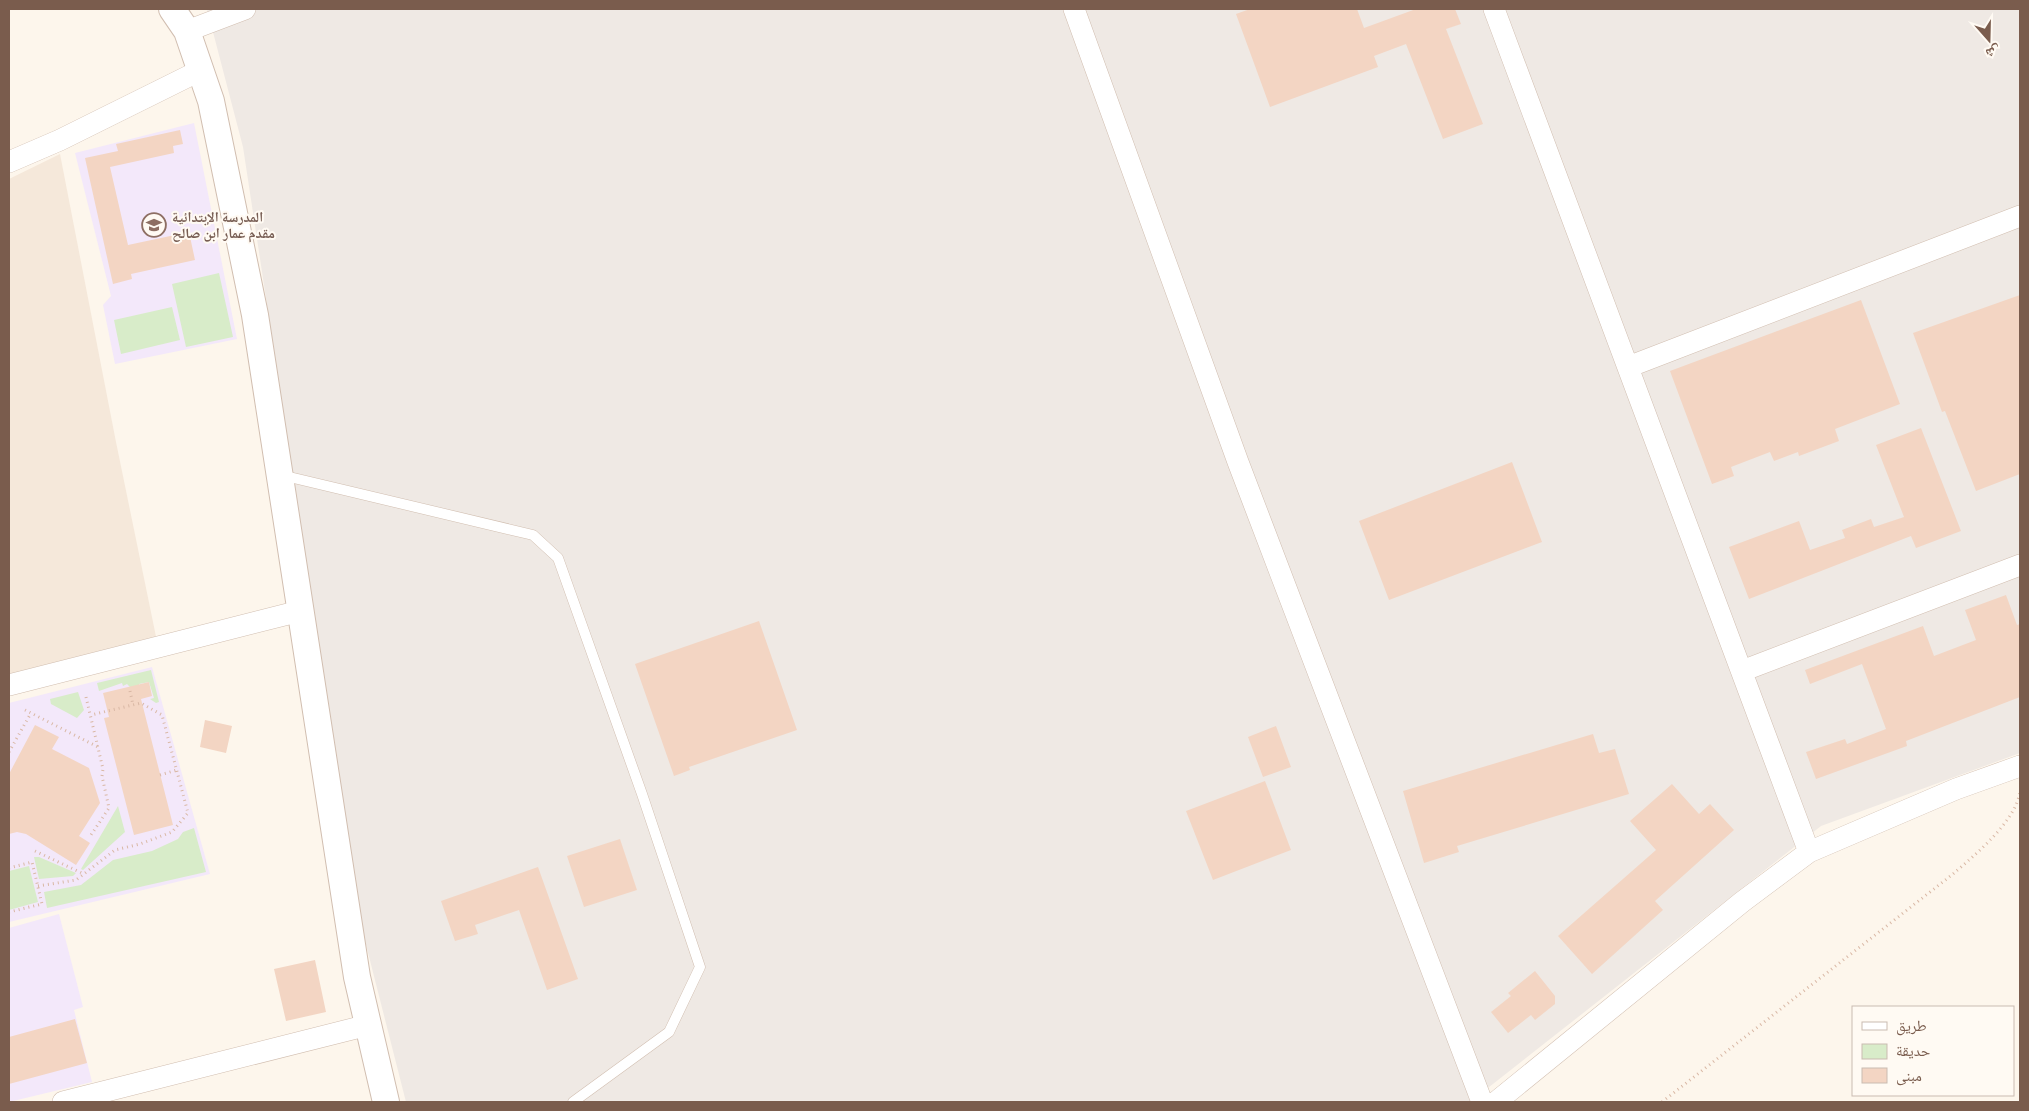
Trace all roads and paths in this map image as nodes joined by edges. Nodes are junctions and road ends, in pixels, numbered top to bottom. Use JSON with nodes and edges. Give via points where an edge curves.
{"nodes":[{"id":1,"x":172,"y":9,"type":"edge"},
{"id":2,"x":245,"y":9,"type":"edge"},
{"id":3,"x":1074,"y":9,"type":"edge"},
{"id":4,"x":1494,"y":9,"type":"edge"},
{"id":5,"x":188,"y":31,"type":"junction"},
{"id":6,"x":201,"y":70,"type":"junction"},
{"id":7,"x":9,"y":162,"type":"edge"},
{"id":8,"x":2020,"y":216,"type":"edge"},
{"id":9,"x":1628,"y":367,"type":"junction"},
{"id":10,"x":279,"y":475,"type":"junction"},
{"id":11,"x":2020,"y":565,"type":"edge"},
{"id":12,"x":300,"y":611,"type":"junction"},
{"id":13,"x":1742,"y":671,"type":"junction"},
{"id":14,"x":9,"y":685,"type":"edge"},
{"id":15,"x":130,"y":691,"type":"dead end"},
{"id":16,"x":86,"y":697,"type":"dead end"},
{"id":17,"x":133,"y":705,"type":"junction"},
{"id":18,"x":25,"y":710,"type":"dead end"},
{"id":19,"x":32,"y":713,"type":"junction"},
{"id":20,"x":91,"y":715,"type":"junction"},
{"id":21,"x":98,"y":748,"type":"junction"},
{"id":22,"x":9,"y":752,"type":"edge"},
{"id":23,"x":2020,"y":766,"type":"edge"},
{"id":24,"x":177,"y":770,"type":"junction"},
{"id":25,"x":160,"y":775,"type":"dead end"},
{"id":26,"x":2020,"y":792,"type":"edge"},
{"id":27,"x":91,"y":835,"type":"dead end"},
{"id":28,"x":34,"y":851,"type":"dead end"},
{"id":29,"x":1809,"y":852,"type":"junction"},
{"id":30,"x":9,"y":868,"type":"edge"},
{"id":31,"x":84,"y":874,"type":"junction"},
{"id":32,"x":38,"y":886,"type":"junction"},
{"id":33,"x":9,"y":912,"type":"edge"},
{"id":34,"x":368,"y":1025,"type":"junction"},
{"id":35,"x":70,"y":1101,"type":"edge"},
{"id":36,"x":386,"y":1102,"type":"edge"},
{"id":37,"x":573,"y":1102,"type":"edge"},
{"id":38,"x":1482,"y":1102,"type":"edge"},
{"id":39,"x":1496,"y":1102,"type":"edge"},
{"id":40,"x":1662,"y":1102,"type":"edge"}],
"edges":[{"from":1,"to":5,"type":"street"},
{"from":2,"to":5,"type":"street"},
{"from":3,"to":38,"type":"street","via":[[1238,462]]},
{"from":4,"to":9,"type":"street"},
{"from":5,"to":6,"type":"street"},
{"from":6,"to":7,"type":"street"},
{"from":6,"to":10,"type":"street","via":[[211,101],[255,315]]},
{"from":8,"to":9,"type":"street"},
{"from":9,"to":13,"type":"street"},
{"from":10,"to":12,"type":"street"},
{"from":10,"to":37,"type":"lane","via":[[533,535],[558,558],[700,967],[669,1032]]},
{"from":11,"to":13,"type":"street"},
{"from":12,"to":14,"type":"street"},
{"from":12,"to":34,"type":"street","via":[[357,977]]},
{"from":13,"to":29,"type":"street"},
{"from":15,"to":17,"type":"path"},
{"from":16,"to":20,"type":"path"},
{"from":17,"to":20,"type":"path"},
{"from":17,"to":24,"type":"path","via":[[141,703],[162,715]]},
{"from":18,"to":19,"type":"path"},
{"from":19,"to":21,"type":"path"},
{"from":19,"to":22,"type":"path"},
{"from":20,"to":21,"type":"path"},
{"from":21,"to":27,"type":"path","via":[[109,808]]},
{"from":23,"to":29,"type":"street","via":[[1956,789]]},
{"from":24,"to":25,"type":"path"},
{"from":24,"to":31,"type":"path","via":[[188,813],[178,827],[140,844],[115,850]]},
{"from":26,"to":40,"type":"path","via":[[2018,802],[1990,842]]},
{"from":28,"to":31,"type":"path"},
{"from":29,"to":39,"type":"street","via":[[1742,902]]},
{"from":30,"to":32,"type":"path","via":[[32,862]]},
{"from":31,"to":32,"type":"path","via":[[76,880]]},
{"from":32,"to":33,"type":"path","via":[[42,904]]},
{"from":34,"to":35,"type":"street"},
{"from":34,"to":36,"type":"street"}]}
